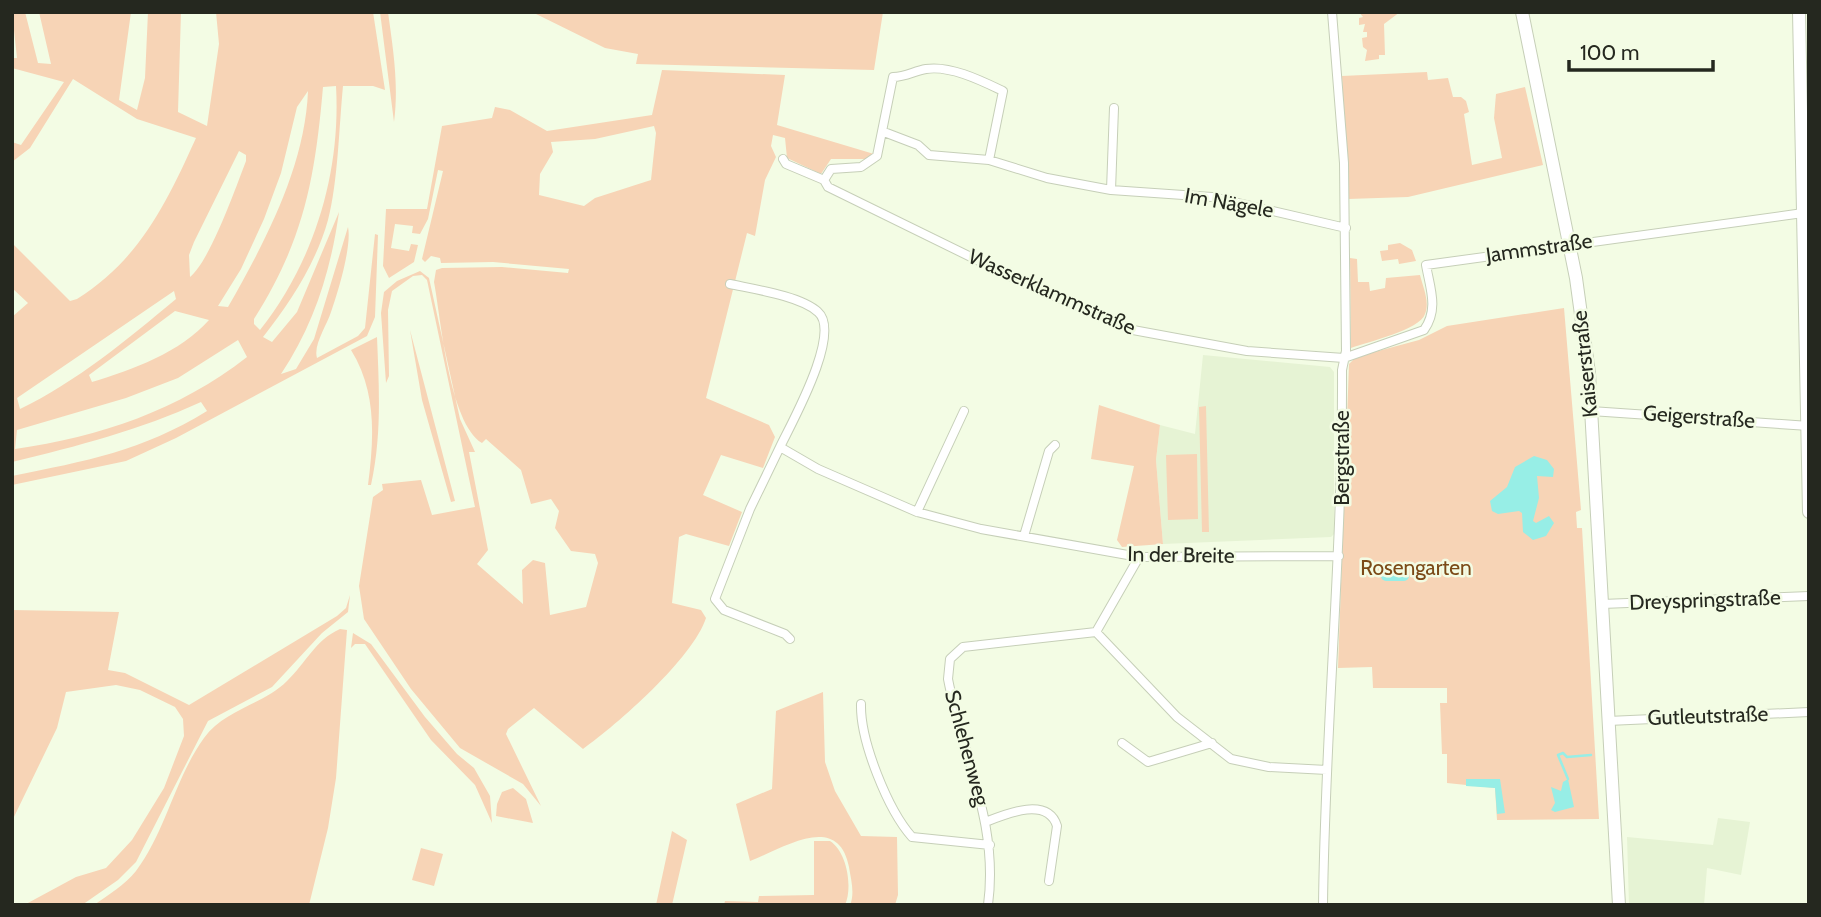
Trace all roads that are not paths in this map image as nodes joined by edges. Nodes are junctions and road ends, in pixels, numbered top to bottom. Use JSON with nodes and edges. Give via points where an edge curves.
{"nodes":[{"id":1,"x":1332,"y":12,"type":"edge"},
{"id":2,"x":1522,"y":12,"type":"edge"},
{"id":3,"x":1799,"y":12,"type":"edge"},
{"id":4,"x":1804,"y":53,"type":"edge"},
{"id":5,"x":1114,"y":108,"type":"dead end"},
{"id":6,"x":884,"y":132,"type":"junction"},
{"id":7,"x":783,"y":159,"type":"dead end"},
{"id":8,"x":989,"y":160,"type":"junction"},
{"id":9,"x":824,"y":180,"type":"junction"},
{"id":10,"x":1111,"y":190,"type":"junction"},
{"id":11,"x":1803,"y":212,"type":"junction"},
{"id":12,"x":1346,"y":228,"type":"junction"},
{"id":13,"x":1569,"y":243,"type":"junction"},
{"id":14,"x":730,"y":284,"type":"dead end"},
{"id":15,"x":1345,"y":358,"type":"junction"},
{"id":16,"x":964,"y":411,"type":"dead end"},
{"id":17,"x":1591,"y":411,"type":"junction"},
{"id":18,"x":1808,"y":426,"type":"edge"},
{"id":19,"x":1055,"y":444,"type":"dead end"},
{"id":20,"x":780,"y":447,"type":"junction"},
{"id":21,"x":917,"y":512,"type":"junction"},
{"id":22,"x":1809,"y":512,"type":"edge"},
{"id":23,"x":1024,"y":536,"type":"junction"},
{"id":24,"x":1339,"y":556,"type":"junction"},
{"id":25,"x":1139,"y":557,"type":"junction"},
{"id":26,"x":1809,"y":596,"type":"edge"},
{"id":27,"x":1602,"y":604,"type":"junction"},
{"id":28,"x":1096,"y":632,"type":"junction"},
{"id":29,"x":790,"y":639,"type":"dead end"},
{"id":30,"x":861,"y":704,"type":"dead end"},
{"id":31,"x":1809,"y":712,"type":"edge"},
{"id":32,"x":1608,"y":721,"type":"junction"},
{"id":33,"x":1122,"y":743,"type":"dead end"},
{"id":34,"x":1212,"y":743,"type":"junction"},
{"id":35,"x":1327,"y":770,"type":"junction"},
{"id":36,"x":988,"y":821,"type":"junction"},
{"id":37,"x":990,"y":845,"type":"junction"},
{"id":38,"x":1049,"y":881,"type":"dead end"},
{"id":39,"x":988,"y":905,"type":"edge"},
{"id":40,"x":1323,"y":905,"type":"edge"},
{"id":41,"x":1619,"y":905,"type":"edge"}],
"edges":[{"from":1,"to":12,"type":"street","name":"Bergstraße"},
{"from":2,"to":13,"type":"street","name":"Kaiserstraße"},
{"from":3,"to":4,"type":"street"},
{"from":4,"to":11,"type":"street"},
{"from":5,"to":10,"type":"street"},
{"from":6,"to":8,"type":"street","name":"Im Nägele","via":[[918,145],[929,155]]},
{"from":6,"to":8,"type":"street","via":[[893,77],[929,68],[973,78],[1003,92]]},
{"from":6,"to":9,"type":"street","via":[[871,163],[831,169]]},
{"from":7,"to":9,"type":"street","name":"Wasserklammstraße"},
{"from":8,"to":10,"type":"street","name":"Im Nägele","via":[[1047,178]]},
{"from":9,"to":15,"type":"street","name":"Wasserklammstraße","via":[[828,187],[1028,285],[1133,330],[1247,351]]},
{"from":10,"to":12,"type":"street","name":"Im Nägele","via":[[1212,197]]},
{"from":11,"to":13,"type":"street","name":"Jammstraße"},
{"from":11,"to":18,"type":"street"},
{"from":12,"to":15,"type":"street","name":"Bergstraße"},
{"from":13,"to":15,"type":"street","name":"Jammstraße","via":[[1426,265],[1434,304],[1432,319],[1424,330]]},
{"from":13,"to":17,"type":"street","name":"Kaiserstraße"},
{"from":14,"to":20,"type":"street","via":[[806,304],[819,313],[825,325],[821,353]]},
{"from":15,"to":24,"type":"street","name":"Bergstraße"},
{"from":16,"to":21,"type":"street"},
{"from":17,"to":18,"type":"street","name":"Geigerstraße"},
{"from":17,"to":27,"type":"street","name":"Kaiserstraße"},
{"from":18,"to":22,"type":"street"},
{"from":19,"to":23,"type":"street"},
{"from":20,"to":21,"type":"street","name":"In der Breite","via":[[818,469]]},
{"from":20,"to":29,"type":"street","via":[[715,599],[724,610]]},
{"from":21,"to":23,"type":"street","name":"In der Breite"},
{"from":23,"to":25,"type":"street","name":"In der Breite"},
{"from":24,"to":25,"type":"street","name":"In der Breite"},
{"from":24,"to":35,"type":"street","name":"Bergstraße"},
{"from":25,"to":28,"type":"street"},
{"from":26,"to":27,"type":"street","name":"Dreyspringstraße"},
{"from":27,"to":32,"type":"street","name":"Kaiserstraße"},
{"from":28,"to":34,"type":"street","via":[[1177,717]]},
{"from":28,"to":36,"type":"street","name":"Schlehenweg","via":[[963,647],[950,659],[951,692]]},
{"from":30,"to":37,"type":"street","via":[[867,751],[902,826],[912,837]]},
{"from":31,"to":32,"type":"street","name":"Gutleutstraße"},
{"from":32,"to":41,"type":"street","name":"Kaiserstraße"},
{"from":33,"to":34,"type":"street","via":[[1148,762]]},
{"from":34,"to":35,"type":"street","via":[[1231,759],[1269,767]]},
{"from":35,"to":40,"type":"street","name":"Bergstraße"},
{"from":36,"to":37,"type":"street","name":"Schlehenweg"},
{"from":36,"to":38,"type":"street","name":"Schlehenweg","via":[[1033,808],[1054,818],[1057,826]]},
{"from":37,"to":39,"type":"street","name":"Schlehenweg"}]}
